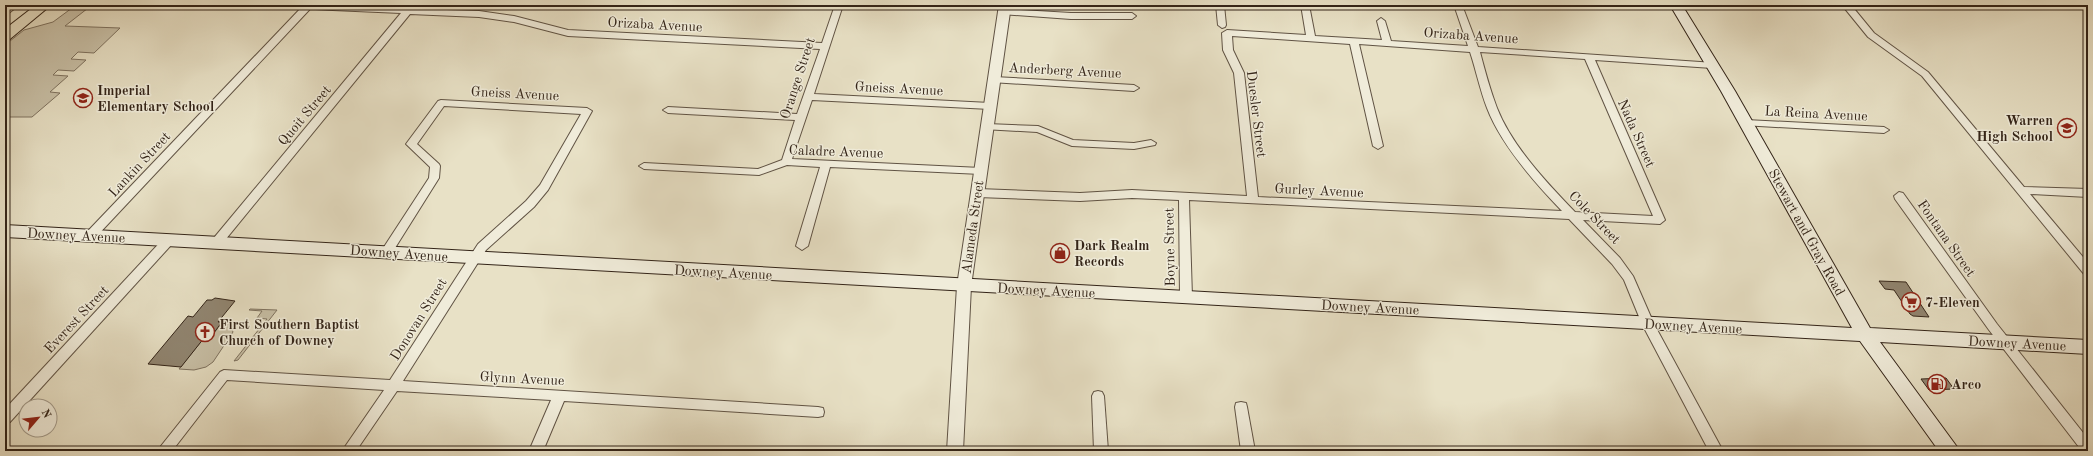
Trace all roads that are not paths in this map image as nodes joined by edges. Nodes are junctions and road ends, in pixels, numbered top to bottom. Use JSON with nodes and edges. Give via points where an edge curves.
{"nodes":[{"id":1,"x":15,"y":5,"type":"edge"},
{"id":2,"x":28,"y":5,"type":"edge"},
{"id":3,"x":44,"y":5,"type":"edge"},
{"id":4,"x":270,"y":5,"type":"edge"},
{"id":5,"x":838,"y":5,"type":"edge"},
{"id":6,"x":1220,"y":5,"type":"edge"},
{"id":7,"x":1305,"y":5,"type":"edge"},
{"id":8,"x":1458,"y":5,"type":"edge"},
{"id":9,"x":1676,"y":5,"type":"edge"},
{"id":10,"x":1846,"y":5,"type":"edge"},
{"id":11,"x":307,"y":6,"type":"junction"},
{"id":12,"x":410,"y":8,"type":"edge"},
{"id":13,"x":1004,"y":9,"type":"edge"},
{"id":14,"x":5,"y":13,"type":"edge"},
{"id":15,"x":1132,"y":16,"type":"dead end"},
{"id":16,"x":1381,"y":21,"type":"dead end"},
{"id":17,"x":5,"y":24,"type":"edge"},
{"id":18,"x":1225,"y":29,"type":"junction"},
{"id":19,"x":5,"y":36,"type":"edge"},
{"id":20,"x":1311,"y":39,"type":"junction"},
{"id":21,"x":1354,"y":42,"type":"junction"},
{"id":22,"x":1387,"y":44,"type":"junction"},
{"id":23,"x":825,"y":46,"type":"junction"},
{"id":24,"x":1474,"y":49,"type":"junction"},
{"id":25,"x":1589,"y":57,"type":"junction"},
{"id":26,"x":1712,"y":65,"type":"junction"},
{"id":27,"x":994,"y":80,"type":"junction"},
{"id":28,"x":1134,"y":88,"type":"dead end"},
{"id":29,"x":808,"y":97,"type":"junction"},
{"id":30,"x":990,"y":106,"type":"junction"},
{"id":31,"x":668,"y":110,"type":"dead end"},
{"id":32,"x":587,"y":111,"type":"joint"},
{"id":33,"x":801,"y":117,"type":"junction"},
{"id":34,"x":1746,"y":123,"type":"junction"},
{"id":35,"x":987,"y":127,"type":"junction"},
{"id":36,"x":1884,"y":130,"type":"dead end"},
{"id":37,"x":1151,"y":143,"type":"dead end"},
{"id":38,"x":1378,"y":146,"type":"dead end"},
{"id":39,"x":786,"y":162,"type":"junction"},
{"id":40,"x":826,"y":164,"type":"junction"},
{"id":41,"x":644,"y":166,"type":"dead end"},
{"id":42,"x":981,"y":171,"type":"junction"},
{"id":43,"x":2021,"y":190,"type":"junction"},
{"id":44,"x":978,"y":193,"type":"junction"},
{"id":45,"x":2088,"y":193,"type":"edge"},
{"id":46,"x":1184,"y":196,"type":"junction"},
{"id":47,"x":1899,"y":196,"type":"dead end"},
{"id":48,"x":1253,"y":200,"type":"junction"},
{"id":49,"x":1572,"y":216,"type":"junction"},
{"id":50,"x":1660,"y":220,"type":"joint"},
{"id":51,"x":5,"y":231,"type":"edge"},
{"id":52,"x":90,"y":236,"type":"junction"},
{"id":53,"x":169,"y":240,"type":"junction"},
{"id":54,"x":217,"y":242,"type":"junction"},
{"id":55,"x":802,"y":246,"type":"dead end"},
{"id":56,"x":386,"y":253,"type":"junction"},
{"id":57,"x":474,"y":258,"type":"junction"},
{"id":58,"x":2088,"y":271,"type":"edge"},
{"id":59,"x":964,"y":286,"type":"junction"},
{"id":60,"x":1186,"y":297,"type":"junction"},
{"id":61,"x":1648,"y":324,"type":"junction"},
{"id":62,"x":1865,"y":335,"type":"junction"},
{"id":63,"x":2006,"y":343,"type":"junction"},
{"id":64,"x":2088,"y":347,"type":"edge"},
{"id":65,"x":394,"y":385,"type":"junction"},
{"id":66,"x":560,"y":395,"type":"junction"},
{"id":67,"x":1098,"y":396,"type":"dead end"},
{"id":68,"x":1241,"y":408,"type":"dead end"},
{"id":69,"x":818,"y":412,"type":"dead end"},
{"id":70,"x":5,"y":418,"type":"edge"},
{"id":71,"x":2088,"y":449,"type":"edge"},
{"id":72,"x":164,"y":451,"type":"edge"},
{"id":73,"x":349,"y":451,"type":"edge"},
{"id":74,"x":536,"y":451,"type":"edge"},
{"id":75,"x":955,"y":451,"type":"edge"},
{"id":76,"x":1101,"y":451,"type":"edge"},
{"id":77,"x":1248,"y":451,"type":"edge"},
{"id":78,"x":1716,"y":451,"type":"edge"},
{"id":79,"x":1950,"y":451,"type":"edge"}],
"edges":[{"from":1,"to":14,"type":"street"},
{"from":2,"to":17,"type":"main road"},
{"from":3,"to":19,"type":"main road"},
{"from":4,"to":11,"type":"street","name":"Orizaba Avenue"},
{"from":5,"to":23,"type":"street","name":"Orange Street"},
{"from":6,"to":18,"type":"street","name":"Duesler Street"},
{"from":7,"to":20,"type":"street"},
{"from":8,"to":24,"type":"street","name":"Cole Street"},
{"from":9,"to":26,"type":"main road","name":"Stewart and Gray Road"},
{"from":10,"to":43,"type":"street","via":[[1871,35],[1925,74]]},
{"from":11,"to":12,"type":"street","name":"Orizaba Avenue"},
{"from":11,"to":52,"type":"street","name":"Lankin Street"},
{"from":12,"to":23,"type":"street","name":"Orizaba Avenue","via":[[504,18],[568,33]]},
{"from":12,"to":54,"type":"street","name":"Quoit Street"},
{"from":13,"to":15,"type":"street","via":[[1071,16]]},
{"from":13,"to":27,"type":"street","name":"Alameda Street"},
{"from":16,"to":22,"type":"street"},
{"from":18,"to":20,"type":"street","name":"Orizaba Avenue"},
{"from":18,"to":48,"type":"street","name":"Duesler Street","via":[[1228,50],[1239,73]]},
{"from":20,"to":21,"type":"street","name":"Orizaba Avenue"},
{"from":21,"to":22,"type":"street","name":"Orizaba Avenue"},
{"from":21,"to":38,"type":"street"},
{"from":22,"to":24,"type":"street","name":"Orizaba Avenue"},
{"from":23,"to":29,"type":"street","name":"Orange Street"},
{"from":24,"to":25,"type":"street","name":"Orizaba Avenue"},
{"from":24,"to":49,"type":"street","name":"Cole Street","via":[[1492,108],[1502,128],[1537,179]]},
{"from":25,"to":26,"type":"street","name":"Orizaba Avenue"},
{"from":25,"to":50,"type":"street","name":"Nada Street"},
{"from":26,"to":34,"type":"main road","name":"Stewart and Gray Road"},
{"from":27,"to":28,"type":"street","name":"Anderberg Avenue"},
{"from":27,"to":30,"type":"street","name":"Alameda Street"},
{"from":29,"to":30,"type":"street","name":"Gneiss Avenue"},
{"from":29,"to":33,"type":"street","name":"Orange Street"},
{"from":30,"to":35,"type":"street","name":"Alameda Street"},
{"from":31,"to":33,"type":"street"},
{"from":32,"to":56,"type":"street","name":"Gneiss Avenue","via":[[441,103],[411,144],[435,166],[434,178]]},
{"from":32,"to":57,"type":"street","name":"Donovan Street","via":[[538,195],[482,247]]},
{"from":33,"to":39,"type":"street","name":"Orange Street"},
{"from":34,"to":36,"type":"street","name":"La Reina Avenue"},
{"from":34,"to":62,"type":"main road","name":"Stewart and Gray Road"},
{"from":35,"to":37,"type":"street","via":[[1038,129],[1072,143],[1134,146]]},
{"from":35,"to":42,"type":"street","name":"Alameda Street"},
{"from":39,"to":40,"type":"street","name":"Caladre Avenue"},
{"from":39,"to":41,"type":"street","name":"Caladre Avenue","via":[[759,172]]},
{"from":40,"to":42,"type":"street","name":"Caladre Avenue"},
{"from":40,"to":55,"type":"street"},
{"from":42,"to":44,"type":"street","name":"Alameda Street"},
{"from":43,"to":45,"type":"street"},
{"from":43,"to":58,"type":"street"},
{"from":44,"to":46,"type":"street","name":"Gurley Avenue","via":[[1080,198],[1126,194]]},
{"from":44,"to":59,"type":"street","name":"Alameda Street"},
{"from":46,"to":48,"type":"street","name":"Gurley Avenue"},
{"from":46,"to":60,"type":"street","name":"Boyne Street"},
{"from":47,"to":63,"type":"street","name":"Fontana Street"},
{"from":48,"to":49,"type":"street","name":"Gurley Avenue"},
{"from":49,"to":50,"type":"street","name":"Gurley Avenue"},
{"from":49,"to":61,"type":"street","name":"Cole Street","via":[[1616,261],[1628,279]]},
{"from":51,"to":52,"type":"main road","name":"Downey Avenue"},
{"from":52,"to":53,"type":"main road","name":"Downey Avenue"},
{"from":53,"to":54,"type":"main road","name":"Downey Avenue"},
{"from":53,"to":70,"type":"street","name":"Everest Street"},
{"from":54,"to":56,"type":"main road","name":"Downey Avenue"},
{"from":56,"to":57,"type":"main road","name":"Downey Avenue"},
{"from":57,"to":59,"type":"main road","name":"Downey Avenue"},
{"from":57,"to":65,"type":"street","name":"Donovan Street"},
{"from":59,"to":60,"type":"main road","name":"Downey Avenue"},
{"from":59,"to":75,"type":"street","name":"Alameda Street"},
{"from":60,"to":61,"type":"main road","name":"Downey Avenue"},
{"from":61,"to":62,"type":"main road","name":"Downey Avenue"},
{"from":61,"to":78,"type":"street","name":"Cole Street"},
{"from":62,"to":63,"type":"main road","name":"Downey Avenue"},
{"from":62,"to":79,"type":"main road","name":"Stewart and Gray Road"},
{"from":63,"to":64,"type":"main road","name":"Downey Avenue"},
{"from":63,"to":71,"type":"street","name":"Fontana Street"},
{"from":65,"to":66,"type":"street","name":"Glynn Avenue"},
{"from":65,"to":72,"type":"street","name":"Glynn Avenue","via":[[224,375]]},
{"from":65,"to":73,"type":"street","name":"Donovan Street"},
{"from":66,"to":69,"type":"street","name":"Glynn Avenue"},
{"from":66,"to":74,"type":"street"},
{"from":67,"to":76,"type":"street"},
{"from":68,"to":77,"type":"street"}]}
